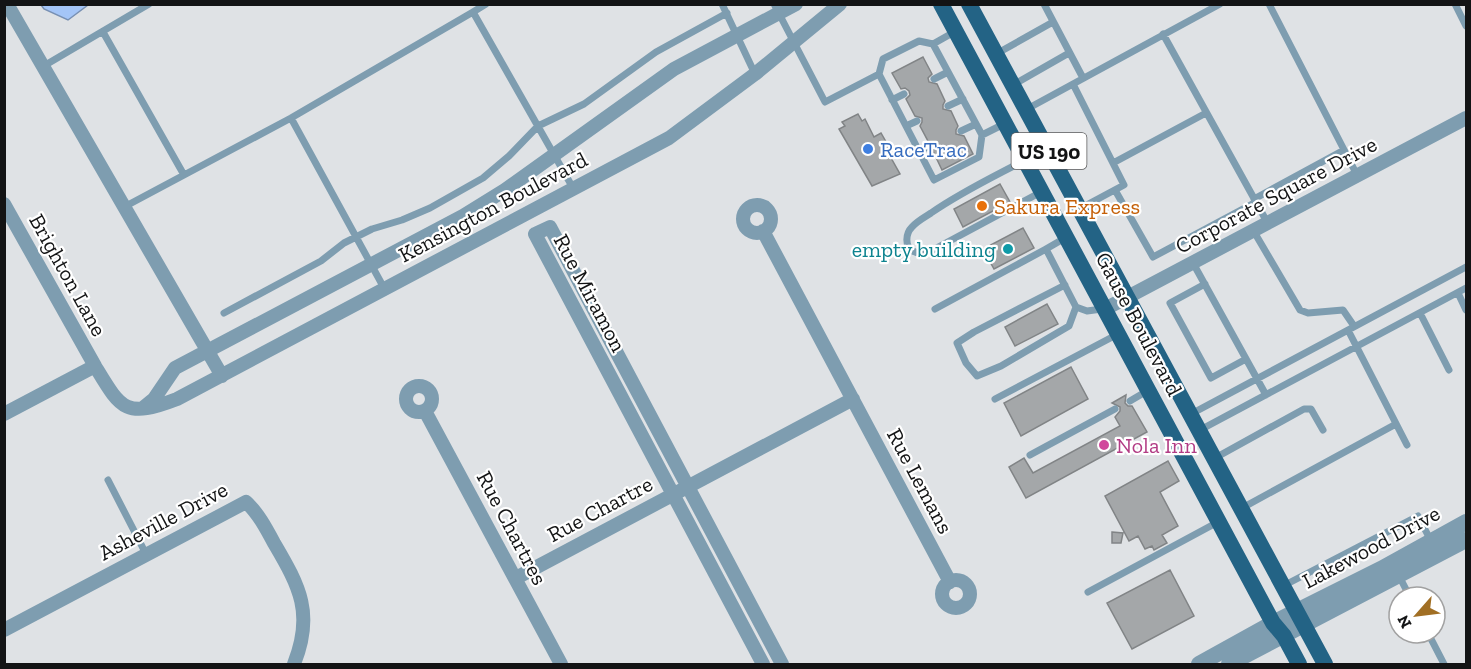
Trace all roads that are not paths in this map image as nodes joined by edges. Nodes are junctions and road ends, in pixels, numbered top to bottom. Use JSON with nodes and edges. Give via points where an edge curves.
{"nodes":[{"id":1,"x":7,"y":4,"type":"edge"},
{"id":2,"x":149,"y":4,"type":"edge"},
{"id":3,"x":486,"y":4,"type":"edge"},
{"id":4,"x":722,"y":4,"type":"edge"},
{"id":5,"x":796,"y":4,"type":"edge"},
{"id":6,"x":840,"y":4,"type":"edge"},
{"id":7,"x":942,"y":4,"type":"edge"},
{"id":8,"x":969,"y":4,"type":"edge"},
{"id":9,"x":1044,"y":4,"type":"edge"},
{"id":10,"x":1220,"y":4,"type":"edge"},
{"id":11,"x":1269,"y":4,"type":"edge"},
{"id":12,"x":1455,"y":4,"type":"edge"},
{"id":13,"x":776,"y":9,"type":"edge"},
{"id":14,"x":473,"y":12,"type":"junction"},
{"id":15,"x":727,"y":13,"type":"junction"},
{"id":16,"x":1053,"y":22,"type":"junction"},
{"id":17,"x":1467,"y":26,"type":"edge"},
{"id":18,"x":956,"y":31,"type":"junction"},
{"id":19,"x":103,"y":32,"type":"junction"},
{"id":20,"x":1163,"y":34,"type":"junction"},
{"id":21,"x":738,"y":35,"type":"junction"},
{"id":22,"x":793,"y":43,"type":"junction"},
{"id":23,"x":933,"y":44,"type":"junction"},
{"id":24,"x":1070,"y":53,"type":"junction"},
{"id":25,"x":996,"y":54,"type":"junction"},
{"id":26,"x":42,"y":67,"type":"junction"},
{"id":27,"x":948,"y":72,"type":"junction"},
{"id":28,"x":755,"y":74,"type":"junction"},
{"id":29,"x":879,"y":74,"type":"junction"},
{"id":30,"x":1083,"y":78,"type":"junction"},
{"id":31,"x":934,"y":80,"type":"dead end"},
{"id":32,"x":1073,"y":84,"type":"junction"},
{"id":33,"x":1012,"y":85,"type":"junction"},
{"id":34,"x":904,"y":94,"type":"dead end"},
{"id":35,"x":963,"y":99,"type":"junction"},
{"id":36,"x":892,"y":100,"type":"junction"},
{"id":37,"x":948,"y":106,"type":"dead end"},
{"id":38,"x":1026,"y":110,"type":"junction"},
{"id":39,"x":1206,"y":113,"type":"junction"},
{"id":40,"x":291,"y":118,"type":"junction"},
{"id":41,"x":1467,"y":118,"type":"edge"},
{"id":42,"x":917,"y":121,"type":"dead end"},
{"id":43,"x":1005,"y":123,"type":"junction"},
{"id":44,"x":976,"y":124,"type":"junction"},
{"id":45,"x":538,"y":126,"type":"junction"},
{"id":46,"x":906,"y":126,"type":"junction"},
{"id":47,"x":961,"y":131,"type":"dead end"},
{"id":48,"x":982,"y":135,"type":"junction"},
{"id":49,"x":930,"y":146,"type":"dead end"},
{"id":50,"x":1344,"y":150,"type":"junction"},
{"id":51,"x":919,"y":151,"type":"junction"},
{"id":52,"x":554,"y":154,"type":"junction"},
{"id":53,"x":1025,"y":160,"type":"junction"},
{"id":54,"x":1113,"y":163,"type":"junction"},
{"id":55,"x":1357,"y":175,"type":"junction"},
{"id":56,"x":184,"y":176,"type":"junction"},
{"id":57,"x":573,"y":188,"type":"junction"},
{"id":58,"x":1114,"y":190,"type":"junction"},
{"id":59,"x":1042,"y":192,"type":"junction"},
{"id":60,"x":1255,"y":201,"type":"junction"},
{"id":61,"x":4,"y":204,"type":"edge"},
{"id":62,"x":124,"y":207,"type":"junction"},
{"id":63,"x":1080,"y":209,"type":"junction"},
{"id":64,"x":1267,"y":222,"type":"junction"},
{"id":65,"x":1253,"y":230,"type":"junction"},
{"id":66,"x":763,"y":231,"type":"dead end"},
{"id":67,"x":357,"y":237,"type":"junction"},
{"id":68,"x":1067,"y":237,"type":"junction"},
{"id":69,"x":1046,"y":249,"type":"junction"},
{"id":70,"x":1193,"y":263,"type":"junction"},
{"id":71,"x":370,"y":264,"type":"junction"},
{"id":72,"x":1467,"y":267,"type":"edge"},
{"id":73,"x":1205,"y":284,"type":"junction"},
{"id":74,"x":1065,"y":285,"type":"junction"},
{"id":75,"x":384,"y":288,"type":"junction"},
{"id":76,"x":1467,"y":288,"type":"edge"},
{"id":77,"x":1458,"y":293,"type":"junction"},
{"id":78,"x":1128,"y":298,"type":"junction"},
{"id":79,"x":1076,"y":307,"type":"junction"},
{"id":80,"x":935,"y":309,"type":"dead end"},
{"id":81,"x":1105,"y":309,"type":"junction"},
{"id":82,"x":1467,"y":310,"type":"edge"},
{"id":83,"x":224,"y":313,"type":"dead end"},
{"id":84,"x":1420,"y":313,"type":"junction"},
{"id":85,"x":1351,"y":328,"type":"junction"},
{"id":86,"x":1119,"y":333,"type":"junction"},
{"id":87,"x":1356,"y":347,"type":"junction"},
{"id":88,"x":207,"y":351,"type":"junction"},
{"id":89,"x":1246,"y":359,"type":"junction"},
{"id":90,"x":95,"y":366,"type":"junction"},
{"id":91,"x":1449,"y":370,"type":"dead end"},
{"id":92,"x":222,"y":376,"type":"junction"},
{"id":93,"x":1257,"y":379,"type":"junction"},
{"id":94,"x":1149,"y":390,"type":"junction"},
{"id":95,"x":1266,"y":395,"type":"junction"},
{"id":96,"x":853,"y":399,"type":"junction"},
{"id":97,"x":995,"y":399,"type":"dead end"},
{"id":98,"x":1130,"y":401,"type":"dead end"},
{"id":99,"x":143,"y":408,"type":"junction"},
{"id":100,"x":1115,"y":409,"type":"dead end"},
{"id":101,"x":425,"y":411,"type":"dead end"},
{"id":102,"x":4,"y":414,"type":"edge"},
{"id":103,"x":1191,"y":414,"type":"junction"},
{"id":104,"x":1396,"y":424,"type":"junction"},
{"id":105,"x":1200,"y":430,"type":"junction"},
{"id":106,"x":1323,"y":430,"type":"dead end"},
{"id":107,"x":1407,"y":445,"type":"dead end"},
{"id":108,"x":1030,"y":454,"type":"dead end"},
{"id":109,"x":1215,"y":458,"type":"junction"},
{"id":110,"x":108,"y":480,"type":"dead end"},
{"id":111,"x":687,"y":487,"type":"junction"},
{"id":112,"x":673,"y":494,"type":"junction"},
{"id":113,"x":1242,"y":508,"type":"junction"},
{"id":114,"x":1219,"y":522,"type":"junction"},
{"id":115,"x":1467,"y":522,"type":"edge"},
{"id":116,"x":1467,"y":540,"type":"edge"},
{"id":117,"x":1435,"y":548,"type":"junction"},
{"id":118,"x":146,"y":554,"type":"junction"},
{"id":119,"x":1396,"y":569,"type":"junction"},
{"id":120,"x":516,"y":578,"type":"junction"},
{"id":121,"x":950,"y":582,"type":"dead end"},
{"id":122,"x":1404,"y":585,"type":"edge"},
{"id":123,"x":1283,"y":586,"type":"junction"},
{"id":124,"x":1088,"y":591,"type":"dead end"},
{"id":125,"x":1300,"y":619,"type":"junction"},
{"id":126,"x":1278,"y":629,"type":"junction"},
{"id":127,"x":4,"y":630,"type":"edge"},
{"id":128,"x":1434,"y":645,"type":"edge"},
{"id":129,"x":294,"y":664,"type":"edge"},
{"id":130,"x":561,"y":664,"type":"edge"},
{"id":131,"x":763,"y":664,"type":"edge"},
{"id":132,"x":782,"y":664,"type":"edge"},
{"id":133,"x":1199,"y":664,"type":"edge"},
{"id":134,"x":1229,"y":664,"type":"edge"},
{"id":135,"x":1298,"y":664,"type":"edge"},
{"id":136,"x":1325,"y":664,"type":"edge"},
{"id":137,"x":1444,"y":664,"type":"edge"}],
"edges":[{"from":1,"to":26,"type":"street"},
{"from":2,"to":19,"type":"lane"},
{"from":3,"to":14,"type":"lane"},
{"from":4,"to":15,"type":"lane"},
{"from":5,"to":13,"type":"street","name":"Kensington Boulevard"},
{"from":6,"to":22,"type":"street","name":"Kensington Boulevard"},
{"from":7,"to":18,"type":"main road","name":"Gause Boulevard","number":"US 190"},
{"from":8,"to":25,"type":"main road","name":"Gause Boulevard","number":"US 190"},
{"from":9,"to":16,"type":"lane"},
{"from":10,"to":20,"type":"lane"},
{"from":11,"to":50,"type":"lane"},
{"from":12,"to":17,"type":"lane"},
{"from":13,"to":21,"type":"street","name":"Kensington Boulevard"},
{"from":13,"to":22,"type":"lane"},
{"from":14,"to":40,"type":"lane"},
{"from":14,"to":45,"type":"lane"},
{"from":15,"to":21,"type":"lane"},
{"from":15,"to":45,"type":"lane","via":[[656,52],[584,104]]},
{"from":16,"to":24,"type":"lane"},
{"from":16,"to":25,"type":"lane"},
{"from":18,"to":23,"type":"lane"},
{"from":18,"to":43,"type":"main road","name":"Gause Boulevard","number":"US 190"},
{"from":19,"to":26,"type":"lane"},
{"from":19,"to":56,"type":"lane"},
{"from":20,"to":30,"type":"lane"},
{"from":20,"to":39,"type":"lane"},
{"from":21,"to":28,"type":"lane"},
{"from":21,"to":52,"type":"street","name":"Kensington Boulevard","via":[[674,69]]},
{"from":22,"to":28,"type":"street","name":"Kensington Boulevard"},
{"from":22,"to":29,"type":"lane","via":[[825,102]]},
{"from":23,"to":27,"type":"lane"},
{"from":23,"to":29,"type":"lane","via":[[919,41],[883,59]]},
{"from":24,"to":30,"type":"lane"},
{"from":24,"to":33,"type":"lane"},
{"from":25,"to":33,"type":"main road","name":"Gause Boulevard","number":"US 190"},
{"from":26,"to":62,"type":"street"},
{"from":27,"to":31,"type":"lane"},
{"from":27,"to":35,"type":"lane"},
{"from":28,"to":57,"type":"street","name":"Kensington Boulevard","via":[[669,138]]},
{"from":29,"to":36,"type":"lane"},
{"from":30,"to":32,"type":"lane"},
{"from":32,"to":38,"type":"lane"},
{"from":32,"to":54,"type":"lane"},
{"from":33,"to":38,"type":"main road","name":"Gause Boulevard","number":"US 190"},
{"from":34,"to":36,"type":"lane"},
{"from":35,"to":37,"type":"lane"},
{"from":35,"to":44,"type":"lane"},
{"from":36,"to":46,"type":"lane"},
{"from":38,"to":63,"type":"main road","name":"Gause Boulevard","number":"US 190"},
{"from":39,"to":54,"type":"lane"},
{"from":39,"to":60,"type":"lane"},
{"from":40,"to":56,"type":"lane"},
{"from":40,"to":67,"type":"lane"},
{"from":41,"to":55,"type":"street","name":"Corporate Square Drive"},
{"from":42,"to":46,"type":"lane"},
{"from":43,"to":48,"type":"lane"},
{"from":43,"to":53,"type":"main road","name":"Gause Boulevard","number":"US 190"},
{"from":44,"to":47,"type":"lane"},
{"from":44,"to":48,"type":"lane"},
{"from":45,"to":52,"type":"lane"},
{"from":45,"to":67,"type":"lane","via":[[483,178],[430,208]]},
{"from":46,"to":51,"type":"lane"},
{"from":48,"to":51,"type":"lane","via":[[979,157],[934,180]]},
{"from":49,"to":51,"type":"lane"},
{"from":50,"to":55,"type":"lane"},
{"from":50,"to":60,"type":"lane"},
{"from":52,"to":57,"type":"lane"},
{"from":52,"to":71,"type":"street","name":"Kensington Boulevard","via":[[463,216]]},
{"from":53,"to":59,"type":"main road","name":"Gause Boulevard","number":"US 190"},
{"from":53,"to":59,"type":"lane","via":[[950,200],[913,226],[906,241],[909,248],[922,254],[931,251]]},
{"from":54,"to":58,"type":"lane","via":[[1124,185]]},
{"from":55,"to":64,"type":"street","name":"Corporate Square Drive"},
{"from":56,"to":62,"type":"lane"},
{"from":57,"to":75,"type":"street","name":"Kensington Boulevard"},
{"from":58,"to":60,"type":"lane","via":[[1152,257]]},
{"from":58,"to":63,"type":"lane"},
{"from":59,"to":68,"type":"main road","name":"Gause Boulevard","number":"US 190"},
{"from":60,"to":64,"type":"lane"},
{"from":61,"to":90,"type":"street","name":"Brighton Lane"},
{"from":62,"to":88,"type":"street"},
{"from":63,"to":78,"type":"main road","name":"Gause Boulevard","number":"US 190"},
{"from":64,"to":65,"type":"street","name":"Corporate Square Drive"},
{"from":65,"to":70,"type":"street","name":"Corporate Square Drive"},
{"from":65,"to":85,"type":"lane","via":[[1300,310],[1343,310]]},
{"from":66,"to":96,"type":"street","name":"Rue Lemans"},
{"from":67,"to":71,"type":"lane"},
{"from":67,"to":83,"type":"lane"},
{"from":68,"to":69,"type":"lane"},
{"from":68,"to":81,"type":"main road","name":"Gause Boulevard","number":"US 190"},
{"from":69,"to":74,"type":"lane"},
{"from":69,"to":80,"type":"lane"},
{"from":70,"to":73,"type":"lane"},
{"from":70,"to":78,"type":"street","name":"Corporate Square Drive"},
{"from":71,"to":75,"type":"lane"},
{"from":71,"to":88,"type":"street","name":"Kensington Boulevard"},
{"from":72,"to":85,"type":"lane"},
{"from":73,"to":89,"type":"lane"},
{"from":73,"to":89,"type":"lane","via":[[1170,303],[1206,369],[1211,378]]},
{"from":74,"to":79,"type":"lane"},
{"from":74,"to":79,"type":"lane","via":[[957,344],[966,363],[977,376],[1002,366],[1068,326]]},
{"from":75,"to":92,"type":"street","name":"Kensington Boulevard"},
{"from":76,"to":77,"type":"lane"},
{"from":77,"to":82,"type":"lane"},
{"from":77,"to":84,"type":"lane"},
{"from":78,"to":81,"type":"street","name":"Corporate Square Drive"},
{"from":78,"to":103,"type":"main road","name":"Gause Boulevard","number":"US 190"},
{"from":79,"to":81,"type":"lane","via":[[1087,311]]},
{"from":81,"to":86,"type":"main road","name":"Gause Boulevard","number":"US 190"},
{"from":84,"to":87,"type":"lane"},
{"from":84,"to":91,"type":"lane"},
{"from":85,"to":87,"type":"lane"},
{"from":85,"to":93,"type":"lane"},
{"from":86,"to":94,"type":"main road","name":"Gause Boulevard","number":"US 190"},
{"from":86,"to":97,"type":"lane"},
{"from":87,"to":95,"type":"lane"},
{"from":87,"to":104,"type":"lane"},
{"from":88,"to":92,"type":"street"},
{"from":88,"to":99,"type":"street","name":"Kensington Boulevard","via":[[175,368]]},
{"from":89,"to":93,"type":"lane"},
{"from":90,"to":99,"type":"street","via":[[122,405],[132,410]]},
{"from":90,"to":102,"type":"street"},
{"from":92,"to":99,"type":"street","name":"Kensington Boulevard","via":[[160,406]]},
{"from":93,"to":95,"type":"lane"},
{"from":93,"to":103,"type":"lane"},
{"from":94,"to":98,"type":"lane"},
{"from":94,"to":114,"type":"main road","name":"Gause Boulevard","number":"US 190"},
{"from":95,"to":105,"type":"lane"},
{"from":96,"to":111,"type":"street"},
{"from":96,"to":121,"type":"street","name":"Rue Lemans"},
{"from":100,"to":108,"type":"lane"},
{"from":101,"to":120,"type":"street","name":"Rue Chartres"},
{"from":103,"to":105,"type":"main road","name":"Gause Boulevard","number":"US 190"},
{"from":104,"to":107,"type":"lane"},
{"from":104,"to":113,"type":"lane"},
{"from":105,"to":109,"type":"main road","name":"Gause Boulevard","number":"US 190"},
{"from":106,"to":109,"type":"lane","via":[[1311,409],[1304,409]]},
{"from":109,"to":113,"type":"main road","name":"Gause Boulevard","number":"US 190"},
{"from":110,"to":118,"type":"lane"},
{"from":111,"to":112,"type":"street"},
{"from":111,"to":112,"type":"street","name":"Rue Miramon","via":[[550,227],[535,234]]},
{"from":111,"to":132,"type":"street","name":"Rue Miramon"},
{"from":112,"to":120,"type":"street","name":"Rue Chartre"},
{"from":112,"to":131,"type":"street","name":"Rue Miramon"},
{"from":113,"to":123,"type":"main road","name":"Gause Boulevard","number":"US 190"},
{"from":114,"to":124,"type":"lane"},
{"from":114,"to":126,"type":"main road","name":"Gause Boulevard","number":"US 190"},
{"from":115,"to":117,"type":"street","name":"Lakewood Drive"},
{"from":116,"to":117,"type":"street","name":"Lakewood Drive"},
{"from":117,"to":119,"type":"street","name":"Lakewood Drive"},
{"from":117,"to":123,"type":"lane","via":[[1418,516]]},
{"from":118,"to":127,"type":"street","name":"Asheville Drive"},
{"from":118,"to":129,"type":"street","name":"Asheville Drive","via":[[246,502],[255,510],[293,574],[304,604],[302,644]]},
{"from":119,"to":122,"type":"lane"},
{"from":119,"to":125,"type":"street","name":"Lakewood Drive"},
{"from":120,"to":130,"type":"street","name":"Rue Chartres"},
{"from":123,"to":125,"type":"main road","name":"Gause Boulevard","number":"US 190"},
{"from":125,"to":126,"type":"street","name":"Lakewood Drive"},
{"from":125,"to":136,"type":"main road","name":"Gause Boulevard","number":"US 190"},
{"from":126,"to":133,"type":"street"},
{"from":126,"to":134,"type":"street"},
{"from":126,"to":135,"type":"main road","name":"Gause Boulevard","number":"US 190"},
{"from":128,"to":137,"type":"lane"}]}
